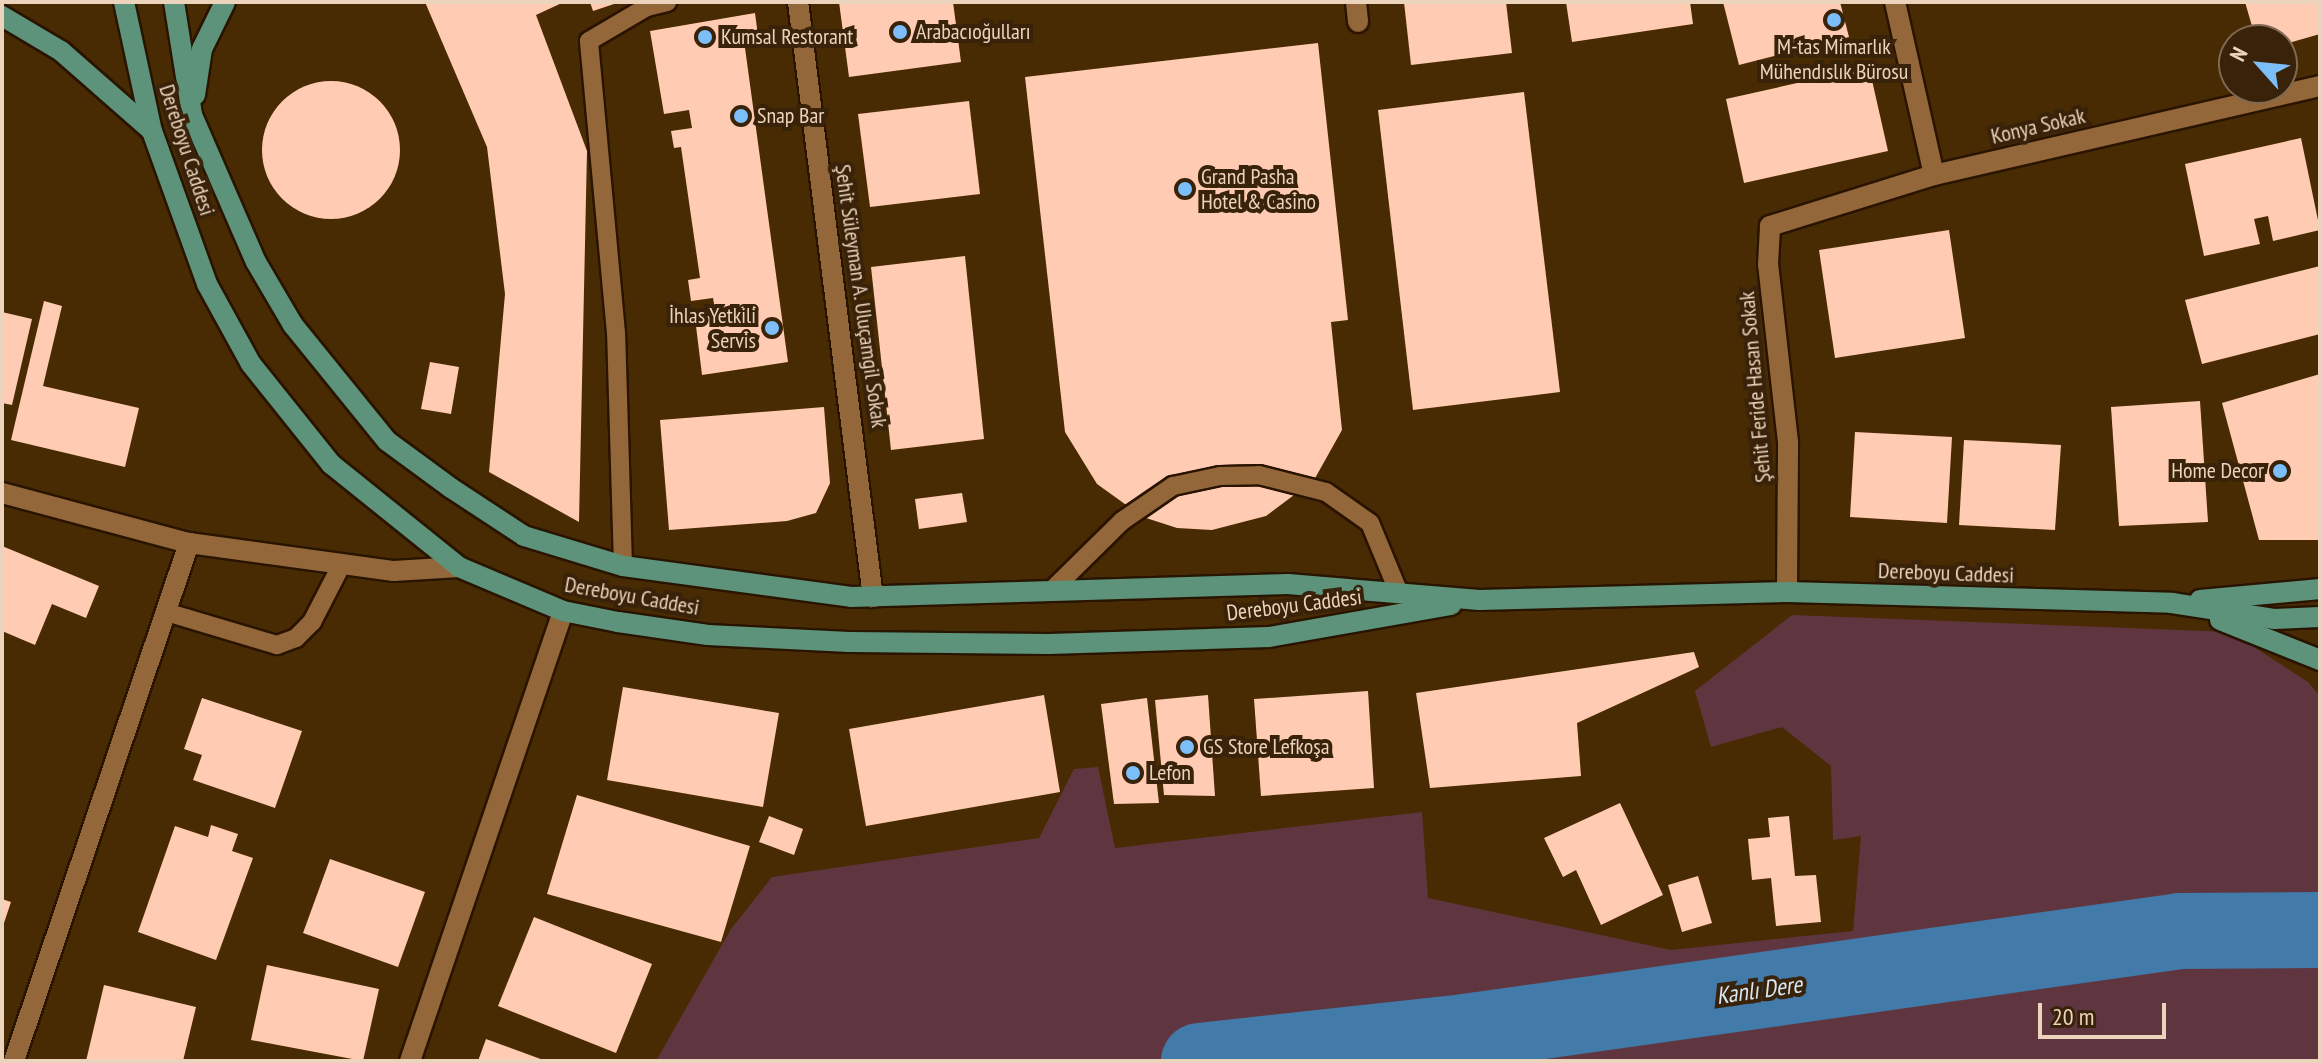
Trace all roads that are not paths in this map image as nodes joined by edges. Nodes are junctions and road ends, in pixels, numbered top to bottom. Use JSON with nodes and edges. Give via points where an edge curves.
{"nodes":[{"id":1,"x":124,"y":2,"type":"edge"},
{"id":2,"x":174,"y":2,"type":"edge"},
{"id":3,"x":225,"y":2,"type":"edge"},
{"id":4,"x":667,"y":2,"type":"edge"},
{"id":5,"x":798,"y":2,"type":"edge"},
{"id":6,"x":1895,"y":2,"type":"edge"},
{"id":7,"x":2,"y":16,"type":"edge"},
{"id":8,"x":2320,"y":86,"type":"edge"},
{"id":9,"x":192,"y":115,"type":"junction"},
{"id":10,"x":152,"y":131,"type":"junction"},
{"id":11,"x":1934,"y":175,"type":"junction"},
{"id":12,"x":1770,"y":226,"type":"joint"},
{"id":13,"x":2,"y":493,"type":"edge"},
{"id":14,"x":189,"y":543,"type":"junction"},
{"id":15,"x":342,"y":564,"type":"junction"},
{"id":16,"x":623,"y":566,"type":"junction"},
{"id":17,"x":459,"y":567,"type":"junction"},
{"id":18,"x":2320,"y":589,"type":"edge"},
{"id":19,"x":1050,"y":592,"type":"junction"},
{"id":20,"x":1787,"y":592,"type":"junction"},
{"id":21,"x":1399,"y":593,"type":"junction"},
{"id":22,"x":873,"y":597,"type":"junction"},
{"id":23,"x":1479,"y":600,"type":"junction"},
{"id":24,"x":2172,"y":603,"type":"junction"},
{"id":25,"x":563,"y":611,"type":"junction"},
{"id":26,"x":166,"y":612,"type":"junction"},
{"id":27,"x":2320,"y":617,"type":"edge"},
{"id":28,"x":2320,"y":660,"type":"edge"},
{"id":29,"x":14,"y":1061,"type":"edge"},
{"id":30,"x":410,"y":1061,"type":"edge"}],
"edges":[{"from":1,"to":10,"type":"main road","name":"Dereboyu Caddesi"},
{"from":2,"to":9,"type":"main road","name":"Dereboyu Caddesi"},
{"from":3,"to":9,"type":"main road","via":[[202,49]]},
{"from":4,"to":16,"type":"lane","via":[[647,7],[589,41],[616,333]]},
{"from":5,"to":22,"type":"street","name":"Şehit Süleyman A. Uluçamgil Sokak"},
{"from":6,"to":11,"type":"street"},
{"from":7,"to":10,"type":"main road","via":[[61,51]]},
{"from":8,"to":11,"type":"street","name":"Konya Sokak"},
{"from":9,"to":16,"type":"main road","name":"Dereboyu Caddesi","via":[[256,262],[293,325],[387,441],[524,536]]},
{"from":10,"to":17,"type":"main road","name":"Dereboyu Caddesi","via":[[207,284],[251,364],[331,464]]},
{"from":11,"to":12,"type":"street","name":"Konya Sokak"},
{"from":12,"to":20,"type":"street","name":"Şehit Feride Hasan Sokak","via":[[1768,265],[1788,442]]},
{"from":13,"to":14,"type":"street"},
{"from":14,"to":15,"type":"street"},
{"from":14,"to":26,"type":"street"},
{"from":15,"to":17,"type":"street","via":[[394,571]]},
{"from":15,"to":26,"type":"lane","via":[[312,622],[296,638],[277,645]]},
{"from":16,"to":22,"type":"main road","name":"Dereboyu Caddesi"},
{"from":17,"to":25,"type":"main road","name":"Dereboyu Caddesi"},
{"from":18,"to":24,"type":"main road","name":"Dereboyu Caddesi"},
{"from":19,"to":21,"type":"main road","name":"Dereboyu Caddesi","via":[[1288,584]]},
{"from":19,"to":21,"type":"lane","via":[[1122,521],[1173,486],[1259,475],[1326,492],[1370,523]]},
{"from":19,"to":22,"type":"main road","name":"Dereboyu Caddesi"},
{"from":20,"to":23,"type":"main road","name":"Dereboyu Caddesi"},
{"from":20,"to":24,"type":"main road","name":"Dereboyu Caddesi"},
{"from":21,"to":23,"type":"main road","name":"Dereboyu Caddesi"},
{"from":23,"to":25,"type":"main road","name":"Dereboyu Caddesi","via":[[1269,637],[1049,644],[708,635]]},
{"from":24,"to":27,"type":"main road","name":"Dereboyu Caddesi","via":[[2274,619]]},
{"from":24,"to":28,"type":"main road"},
{"from":25,"to":30,"type":"street"},
{"from":26,"to":29,"type":"street"}]}
